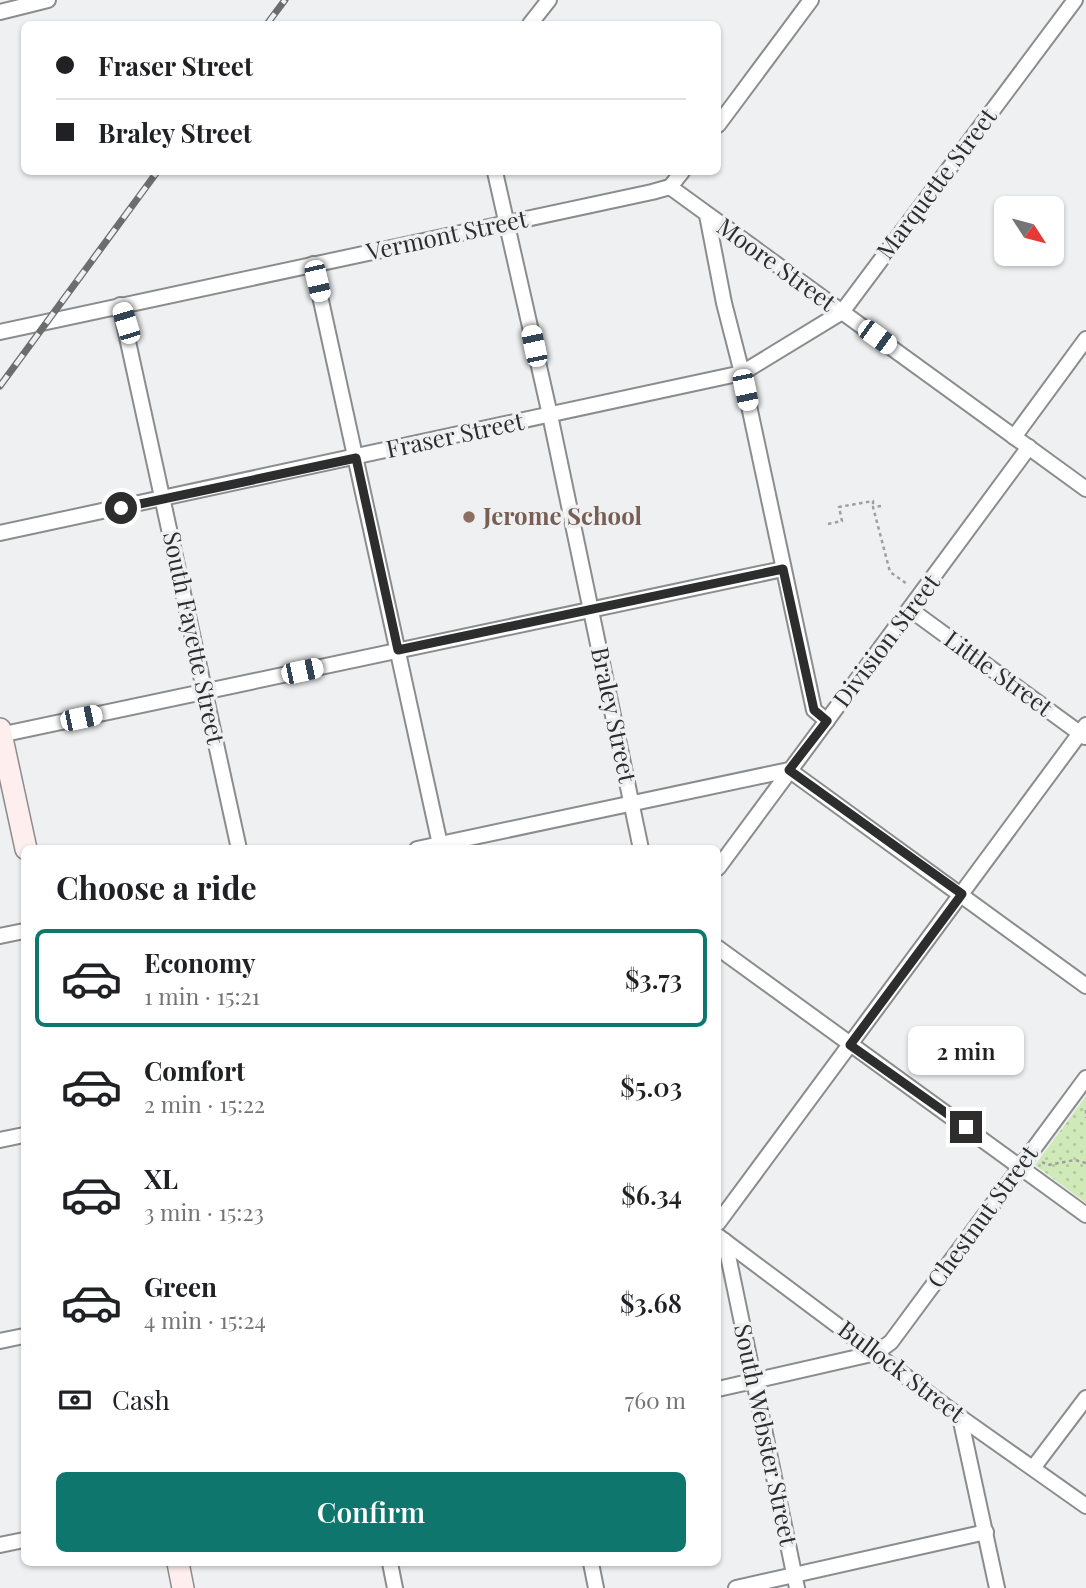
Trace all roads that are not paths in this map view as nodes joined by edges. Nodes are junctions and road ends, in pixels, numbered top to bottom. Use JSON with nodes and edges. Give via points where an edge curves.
{"nodes":[{"id":1,"x":48,"y":0,"type":"edge"},
{"id":2,"x":549,"y":0,"type":"edge"},
{"id":3,"x":811,"y":0,"type":"edge"},
{"id":4,"x":1075,"y":0,"type":"edge"},
{"id":5,"x":0,"y":12,"type":"edge"},
{"id":6,"x":532,"y":21,"type":"edge"},
{"id":7,"x":721,"y":121,"type":"edge"},
{"id":8,"x":496,"y":175,"type":"edge"},
{"id":9,"x":680,"y":175,"type":"edge"},
{"id":10,"x":670,"y":187,"type":"junction"},
{"id":11,"x":707,"y":215,"type":"junction"},
{"id":12,"x":507,"y":225,"type":"junction"},
{"id":13,"x":313,"y":264,"type":"junction"},
{"id":14,"x":120,"y":305,"type":"junction"},
{"id":15,"x":842,"y":312,"type":"junction"},
{"id":16,"x":0,"y":332,"type":"edge"},
{"id":17,"x":1086,"y":339,"type":"edge"},
{"id":18,"x":781,"y":348,"type":"joint"},
{"id":19,"x":742,"y":373,"type":"junction"},
{"id":20,"x":550,"y":415,"type":"junction"},
{"id":21,"x":1014,"y":437,"type":"junction"},
{"id":22,"x":1029,"y":447,"type":"junction"},
{"id":23,"x":356,"y":458,"type":"junction"},
{"id":24,"x":1086,"y":489,"type":"edge"},
{"id":25,"x":163,"y":498,"type":"junction"},
{"id":26,"x":0,"y":533,"type":"edge"},
{"id":27,"x":783,"y":569,"type":"junction"},
{"id":28,"x":591,"y":609,"type":"junction"},
{"id":29,"x":911,"y":610,"type":"junction"},
{"id":30,"x":398,"y":650,"type":"junction"},
{"id":31,"x":205,"y":691,"type":"junction"},
{"id":32,"x":827,"y":721,"type":"junction"},
{"id":33,"x":1084,"y":732,"type":"edge"},
{"id":34,"x":0,"y":733,"type":"edge"},
{"id":35,"x":789,"y":770,"type":"junction"},
{"id":36,"x":631,"y":802,"type":"junction"},
{"id":37,"x":25,"y":845,"type":"edge"},
{"id":38,"x":238,"y":845,"type":"edge"},
{"id":39,"x":440,"y":845,"type":"edge"},
{"id":40,"x":444,"y":845,"type":"edge"},
{"id":41,"x":640,"y":845,"type":"edge"},
{"id":42,"x":721,"y":864,"type":"edge"},
{"id":43,"x":962,"y":894,"type":"junction"},
{"id":44,"x":21,"y":931,"type":"edge"},
{"id":45,"x":0,"y":936,"type":"edge"},
{"id":46,"x":721,"y":950,"type":"edge"},
{"id":47,"x":1086,"y":986,"type":"edge"},
{"id":48,"x":850,"y":1045,"type":"junction"},
{"id":49,"x":1086,"y":1077,"type":"edge"},
{"id":50,"x":21,"y":1136,"type":"edge"},
{"id":51,"x":0,"y":1140,"type":"edge"},
{"id":52,"x":1020,"y":1166,"type":"junction"},
{"id":53,"x":1086,"y":1215,"type":"edge"},
{"id":54,"x":721,"y":1219,"type":"edge"},
{"id":55,"x":721,"y":1239,"type":"edge"},
{"id":56,"x":21,"y":1337,"type":"edge"},
{"id":57,"x":0,"y":1341,"type":"edge"},
{"id":58,"x":876,"y":1353,"type":"junction"},
{"id":59,"x":754,"y":1380,"type":"junction"},
{"id":60,"x":721,"y":1387,"type":"edge"},
{"id":61,"x":1086,"y":1398,"type":"edge"},
{"id":62,"x":960,"y":1417,"type":"junction"},
{"id":63,"x":1033,"y":1468,"type":"junction"},
{"id":64,"x":1086,"y":1506,"type":"edge"},
{"id":65,"x":986,"y":1532,"type":"junction"},
{"id":66,"x":21,"y":1541,"type":"edge"},
{"id":67,"x":0,"y":1545,"type":"edge"},
{"id":68,"x":179,"y":1566,"type":"edge"},
{"id":69,"x":391,"y":1566,"type":"edge"},
{"id":70,"x":592,"y":1566,"type":"edge"},
{"id":71,"x":796,"y":1582,"type":"edge"},
{"id":72,"x":183,"y":1588,"type":"edge"},
{"id":73,"x":395,"y":1588,"type":"edge"},
{"id":74,"x":596,"y":1588,"type":"edge"},
{"id":75,"x":736,"y":1588,"type":"edge"},
{"id":76,"x":997,"y":1588,"type":"edge"}],
"edges":[{"from":1,"to":5,"type":"street"},
{"from":2,"to":6,"type":"street"},
{"from":3,"to":7,"type":"street"},
{"from":4,"to":15,"type":"street","name":"Marquette Street"},
{"from":8,"to":12,"type":"street","name":"Braley Street"},
{"from":9,"to":10,"type":"street"},
{"from":10,"to":11,"type":"street","name":"Moore Street"},
{"from":10,"to":12,"type":"street","name":"Vermont Street"},
{"from":11,"to":15,"type":"street","name":"Moore Street"},
{"from":11,"to":19,"type":"street"},
{"from":12,"to":13,"type":"street","name":"Vermont Street"},
{"from":12,"to":20,"type":"street","name":"Braley Street"},
{"from":13,"to":14,"type":"street","name":"Vermont Street"},
{"from":13,"to":23,"type":"street"},
{"from":14,"to":16,"type":"street","name":"Vermont Street"},
{"from":14,"to":25,"type":"street","name":"South Fayette Street"},
{"from":15,"to":18,"type":"street","name":"Marquette Street"},
{"from":15,"to":21,"type":"street","name":"Moore Street"},
{"from":17,"to":21,"type":"street"},
{"from":18,"to":19,"type":"street","name":"Fraser Street"},
{"from":19,"to":20,"type":"street","name":"Fraser Street"},
{"from":19,"to":27,"type":"street"},
{"from":20,"to":23,"type":"street","name":"Fraser Street"},
{"from":20,"to":28,"type":"street","name":"Braley Street"},
{"from":21,"to":22,"type":"street","name":"Moore Street"},
{"from":22,"to":24,"type":"street","name":"Moore Street"},
{"from":22,"to":29,"type":"street","name":"Division Street"},
{"from":23,"to":25,"type":"street","name":"Fraser Street"},
{"from":23,"to":30,"type":"street"},
{"from":25,"to":26,"type":"street","name":"Fraser Street"},
{"from":25,"to":31,"type":"street","name":"South Fayette Street"},
{"from":27,"to":28,"type":"street"},
{"from":27,"to":32,"type":"street","via":[[814,710]]},
{"from":28,"to":30,"type":"street"},
{"from":28,"to":36,"type":"street","name":"Braley Street"},
{"from":29,"to":32,"type":"street","name":"Division Street"},
{"from":29,"to":33,"type":"street","name":"Little Street"},
{"from":30,"to":31,"type":"street"},
{"from":30,"to":39,"type":"street"},
{"from":31,"to":34,"type":"street"},
{"from":31,"to":38,"type":"street","name":"South Fayette Street"},
{"from":32,"to":35,"type":"street","name":"Division Street"},
{"from":33,"to":43,"type":"street"},
{"from":34,"to":37,"type":"street"},
{"from":35,"to":36,"type":"street"},
{"from":35,"to":42,"type":"street","name":"Division Street"},
{"from":35,"to":43,"type":"street"},
{"from":36,"to":40,"type":"street"},
{"from":36,"to":41,"type":"street","name":"Braley Street"},
{"from":43,"to":47,"type":"street"},
{"from":43,"to":48,"type":"street"},
{"from":44,"to":45,"type":"street"},
{"from":46,"to":48,"type":"street"},
{"from":48,"to":52,"type":"street"},
{"from":48,"to":54,"type":"street"},
{"from":49,"to":52,"type":"street","name":"Chestnut Street"},
{"from":50,"to":51,"type":"street"},
{"from":52,"to":53,"type":"street"},
{"from":52,"to":58,"type":"street","name":"Chestnut Street","via":[[891,1342]]},
{"from":55,"to":58,"type":"street","name":"Bullock Street"},
{"from":55,"to":59,"type":"street","name":"South Webster Street"},
{"from":56,"to":57,"type":"street"},
{"from":58,"to":59,"type":"street"},
{"from":58,"to":62,"type":"street","name":"Bullock Street"},
{"from":59,"to":60,"type":"street"},
{"from":59,"to":71,"type":"street","name":"South Webster Street"},
{"from":61,"to":63,"type":"street"},
{"from":62,"to":63,"type":"street","name":"Bullock Street"},
{"from":62,"to":65,"type":"street"},
{"from":63,"to":64,"type":"street","name":"Bullock Street"},
{"from":65,"to":71,"type":"street"},
{"from":65,"to":76,"type":"street"},
{"from":66,"to":67,"type":"street"},
{"from":68,"to":72,"type":"street"},
{"from":69,"to":73,"type":"street"},
{"from":70,"to":74,"type":"street"},
{"from":71,"to":75,"type":"street"}]}
